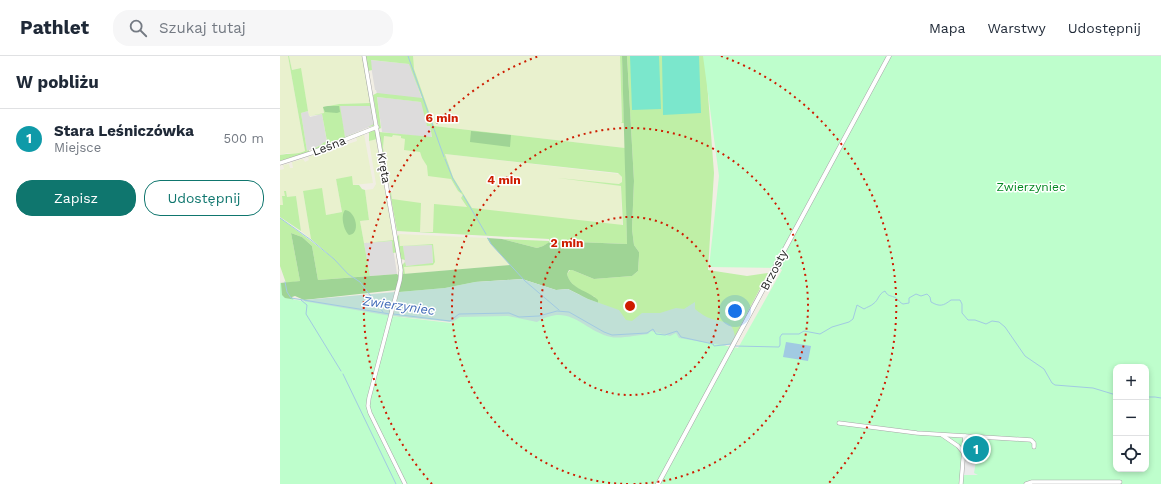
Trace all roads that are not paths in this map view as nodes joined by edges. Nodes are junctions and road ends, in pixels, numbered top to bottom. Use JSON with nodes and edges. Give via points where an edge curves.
{"nodes":[{"id":1,"x":364,"y":56,"type":"edge"},
{"id":2,"x":889,"y":56,"type":"edge"},
{"id":3,"x":377,"y":127,"type":"junction"},
{"id":4,"x":280,"y":163,"type":"edge"},
{"id":5,"x":839,"y":423,"type":"dead end"},
{"id":6,"x":942,"y":435,"type":"junction"},
{"id":7,"x":965,"y":436,"type":"junction"},
{"id":8,"x":1034,"y":447,"type":"dead end"},
{"id":9,"x":963,"y":452,"type":"junction"},
{"id":10,"x":1120,"y":482,"type":"dead end"},
{"id":11,"x":1028,"y":483,"type":"edge"},
{"id":12,"x":405,"y":484,"type":"edge"},
{"id":13,"x":658,"y":484,"type":"edge"},
{"id":14,"x":961,"y":484,"type":"edge"}],
"edges":[{"from":1,"to":3,"type":"street","name":"Kręta"},
{"from":2,"to":13,"type":"street","name":"Brzosty"},
{"from":3,"to":4,"type":"street","name":"Leśna"},
{"from":3,"to":12,"type":"street","name":"Kręta","via":[[401,270],[368,406]]},
{"from":5,"to":6,"type":"street"},
{"from":6,"to":7,"type":"street"},
{"from":6,"to":9,"type":"street"},
{"from":7,"to":8,"type":"street","via":[[1031,440]]},
{"from":7,"to":9,"type":"street"},
{"from":9,"to":14,"type":"street"},
{"from":10,"to":11,"type":"street"}]}
